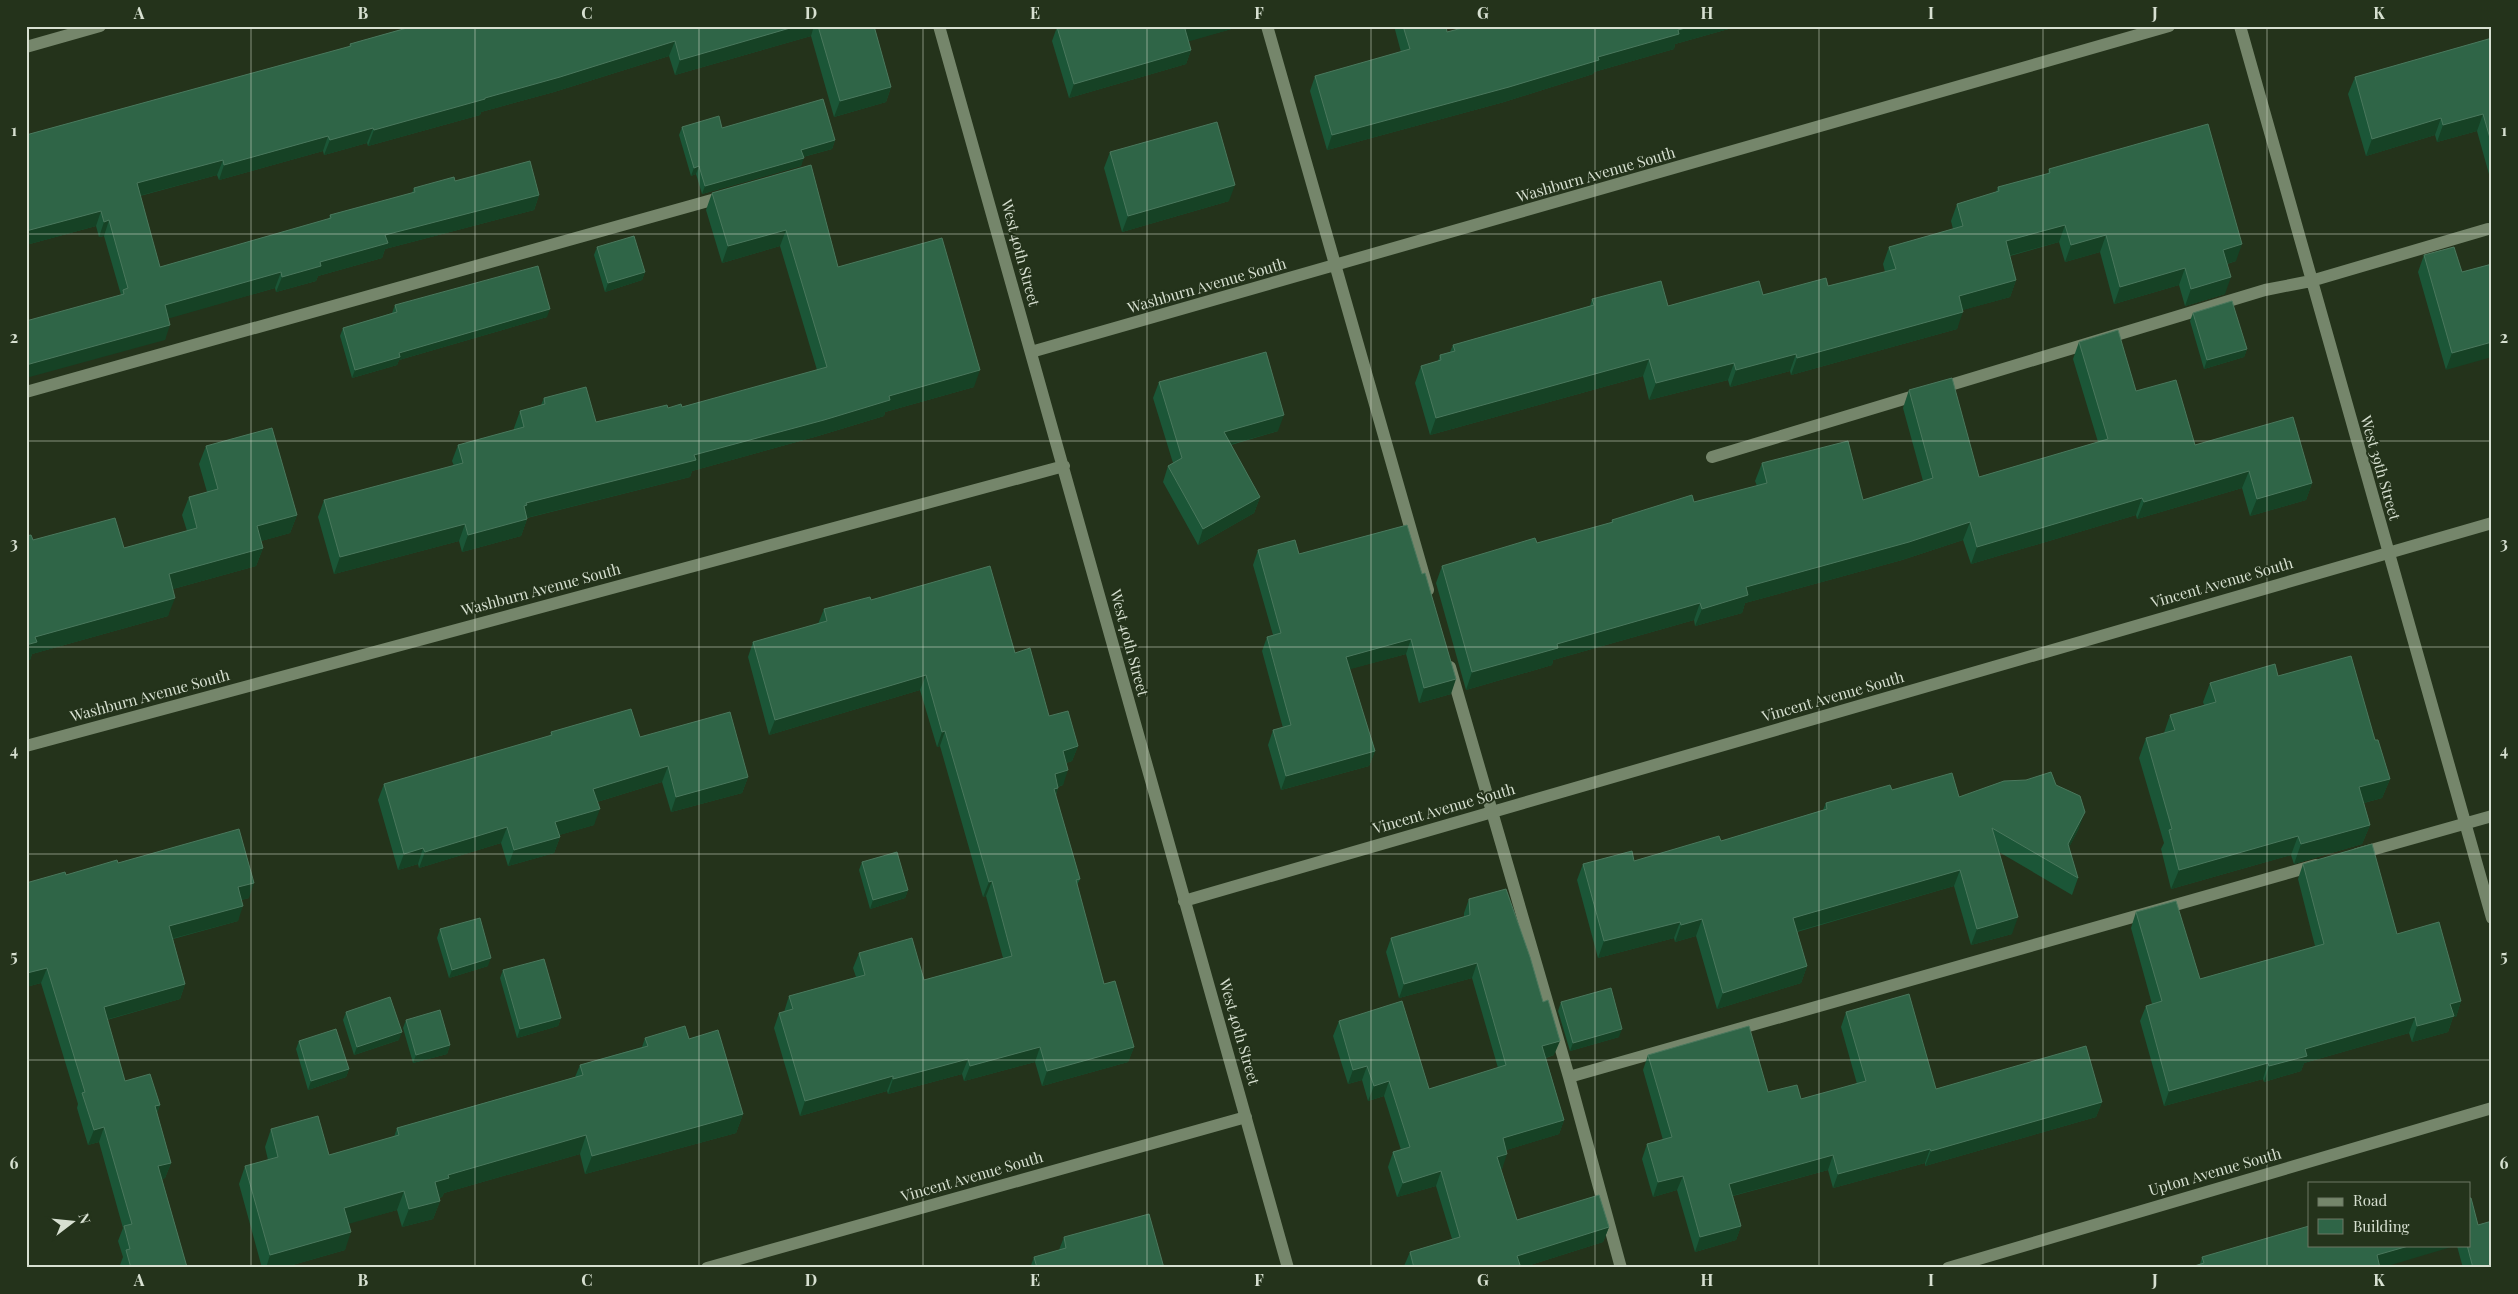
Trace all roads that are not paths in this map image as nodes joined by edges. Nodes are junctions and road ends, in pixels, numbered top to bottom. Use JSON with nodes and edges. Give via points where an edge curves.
{"nodes":[{"id":1,"x":100,"y":26,"type":"edge"},
{"id":2,"x":939,"y":26,"type":"edge"},
{"id":3,"x":1267,"y":26,"type":"edge"},
{"id":4,"x":2169,"y":26,"type":"edge"},
{"id":5,"x":2240,"y":26,"type":"edge"},
{"id":6,"x":26,"y":47,"type":"edge"},
{"id":7,"x":736,"y":193,"type":"edge"},
{"id":8,"x":2488,"y":229,"type":"dead end"},
{"id":9,"x":1334,"y":267,"type":"junction"},
{"id":10,"x":2311,"y":281,"type":"junction"},
{"id":11,"x":1031,"y":352,"type":"junction"},
{"id":12,"x":26,"y":392,"type":"edge"},
{"id":13,"x":1712,"y":457,"type":"dead end"},
{"id":14,"x":1064,"y":466,"type":"junction"},
{"id":15,"x":2492,"y":523,"type":"edge"},
{"id":16,"x":2387,"y":552,"type":"junction"},
{"id":17,"x":1431,"y":601,"type":"edge"},
{"id":18,"x":1447,"y":658,"type":"edge"},
{"id":19,"x":26,"y":746,"type":"edge"},
{"id":20,"x":1492,"y":813,"type":"junction"},
{"id":21,"x":2492,"y":816,"type":"edge"},
{"id":22,"x":2464,"y":824,"type":"junction"},
{"id":23,"x":1184,"y":901,"type":"junction"},
{"id":24,"x":2492,"y":918,"type":"edge"},
{"id":25,"x":1569,"y":1077,"type":"junction"},
{"id":26,"x":2492,"y":1108,"type":"edge"},
{"id":27,"x":1246,"y":1117,"type":"junction"},
{"id":28,"x":707,"y":1268,"type":"edge"},
{"id":29,"x":1288,"y":1268,"type":"edge"},
{"id":30,"x":1620,"y":1268,"type":"edge"},
{"id":31,"x":1948,"y":1268,"type":"edge"}],
"edges":[{"from":1,"to":6,"type":"street"},
{"from":2,"to":11,"type":"street","name":"West 40th Street"},
{"from":3,"to":9,"type":"street"},
{"from":4,"to":9,"type":"street","name":"Washburn Avenue South"},
{"from":5,"to":10,"type":"street","name":"West 39th Street"},
{"from":7,"to":12,"type":"street"},
{"from":8,"to":10,"type":"street"},
{"from":9,"to":11,"type":"street","name":"Washburn Avenue South"},
{"from":9,"to":17,"type":"street"},
{"from":10,"to":13,"type":"street","via":[[2265,290]]},
{"from":10,"to":16,"type":"street","name":"West 39th Street"},
{"from":11,"to":14,"type":"street","name":"West 40th Street"},
{"from":14,"to":19,"type":"street","name":"Washburn Avenue South"},
{"from":14,"to":23,"type":"street","name":"West 40th Street"},
{"from":15,"to":16,"type":"street","name":"Vincent Avenue South"},
{"from":16,"to":20,"type":"street","name":"Vincent Avenue South"},
{"from":16,"to":22,"type":"street","name":"West 39th Street"},
{"from":18,"to":20,"type":"street"},
{"from":20,"to":23,"type":"street","name":"Vincent Avenue South"},
{"from":20,"to":25,"type":"street"},
{"from":21,"to":22,"type":"street"},
{"from":22,"to":24,"type":"street","name":"West 39th Street"},
{"from":22,"to":25,"type":"street"},
{"from":23,"to":27,"type":"street","name":"West 40th Street"},
{"from":25,"to":30,"type":"street"},
{"from":26,"to":31,"type":"street","name":"Upton Avenue South"},
{"from":27,"to":28,"type":"street","name":"Vincent Avenue South"},
{"from":27,"to":29,"type":"street","name":"West 40th Street"}]}
